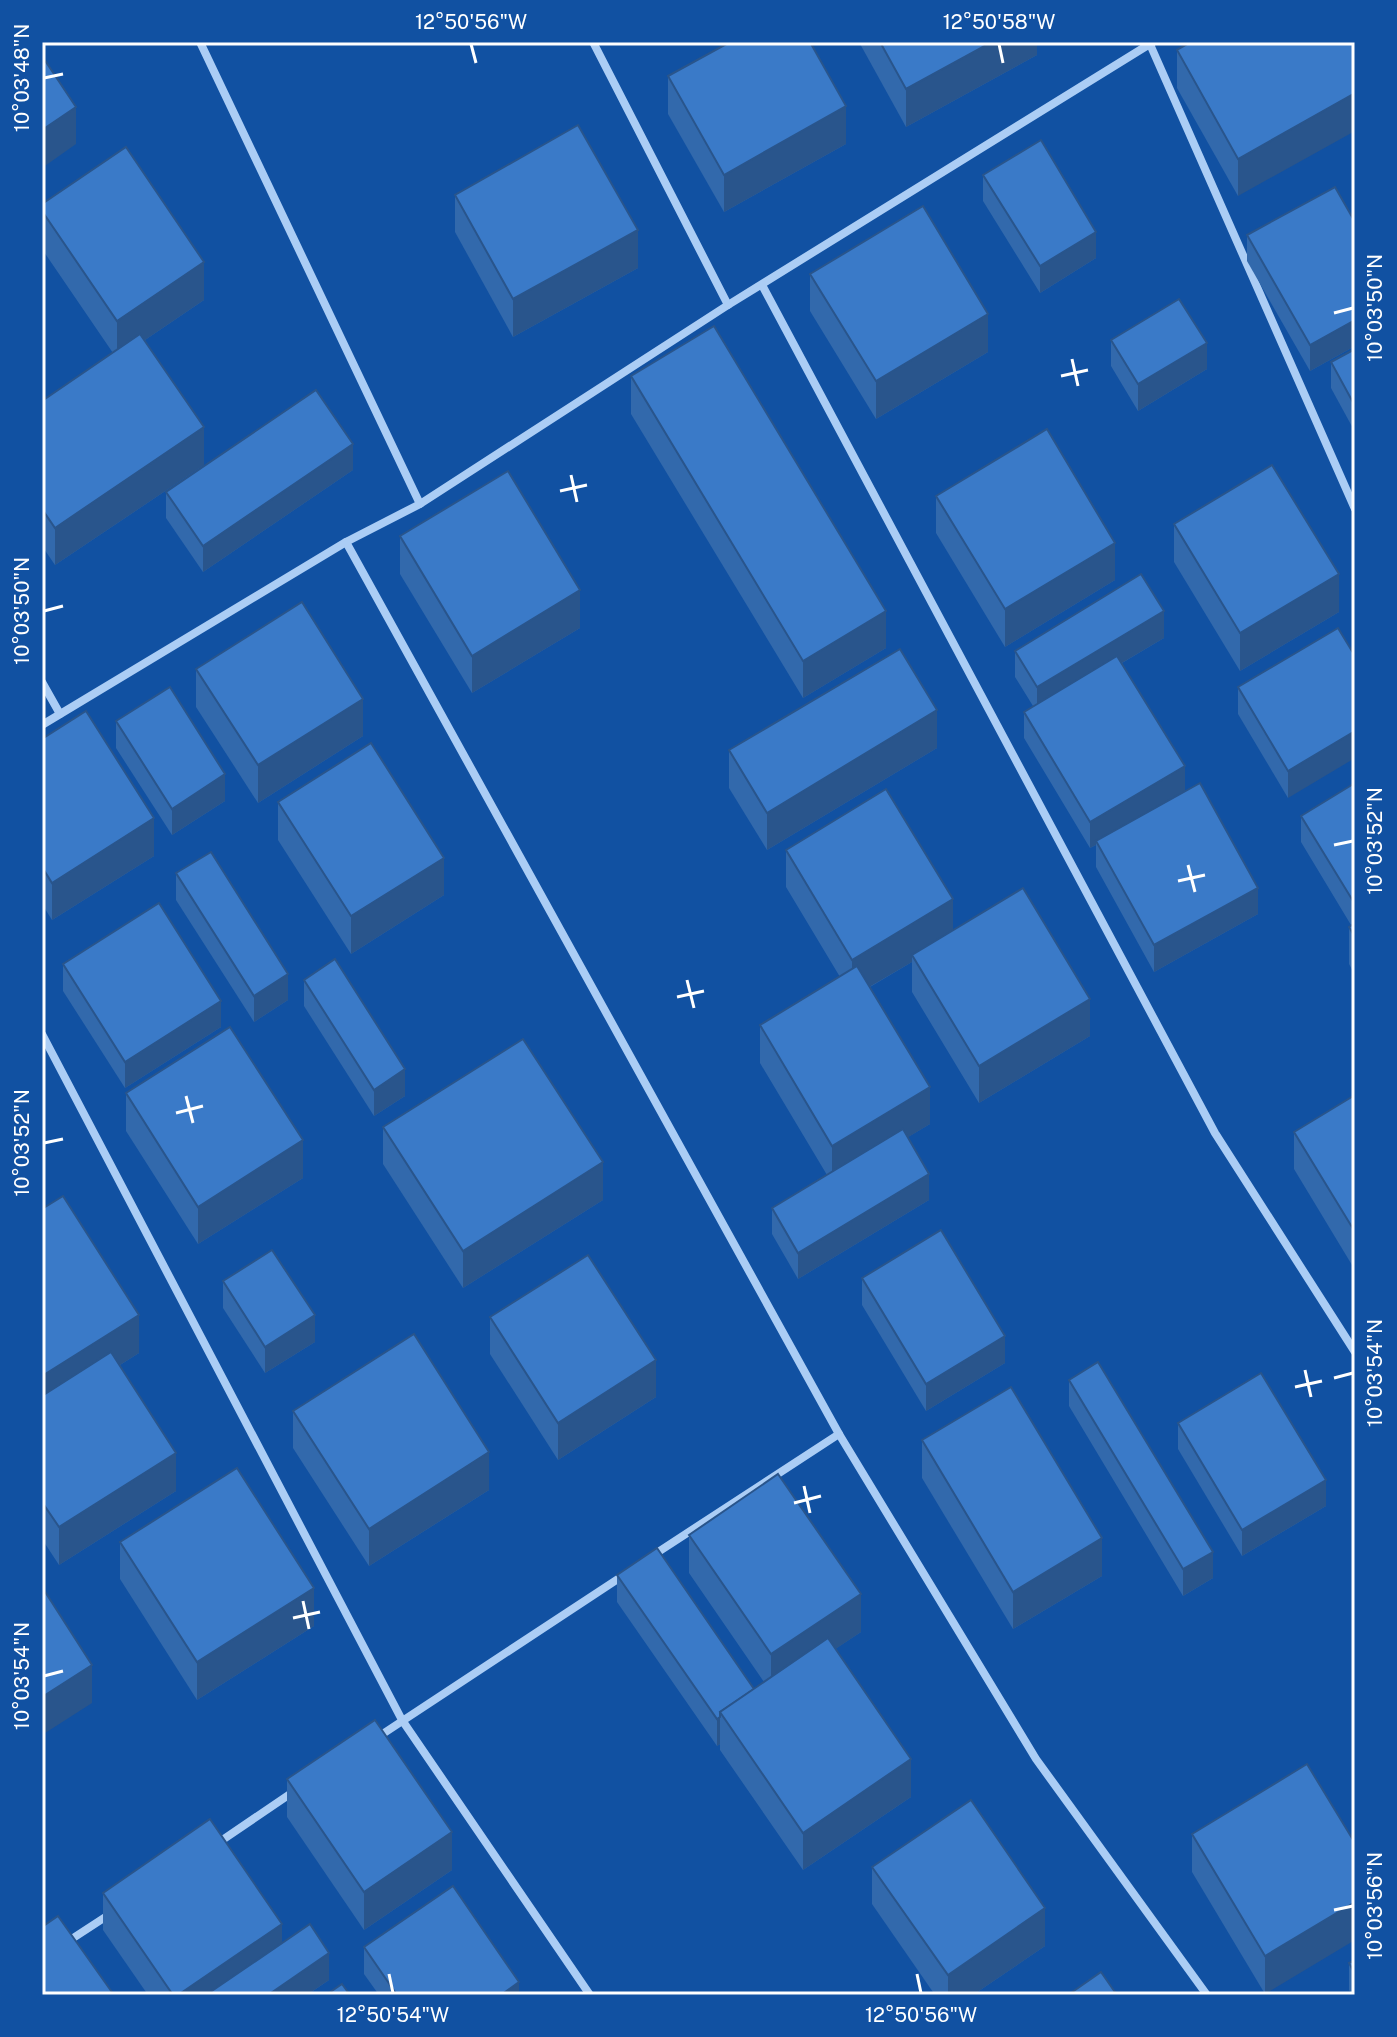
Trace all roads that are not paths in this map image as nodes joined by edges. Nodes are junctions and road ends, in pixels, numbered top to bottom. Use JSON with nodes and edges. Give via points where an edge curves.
{"nodes":[{"id":1,"x":200,"y":42,"type":"edge"},
{"id":2,"x":593,"y":42,"type":"edge"},
{"id":3,"x":1150,"y":43,"type":"edge"},
{"id":4,"x":762,"y":285,"type":"junction"},
{"id":5,"x":728,"y":305,"type":"junction"},
{"id":6,"x":420,"y":504,"type":"junction"},
{"id":7,"x":1355,"y":509,"type":"edge"},
{"id":8,"x":346,"y":542,"type":"junction"},
{"id":9,"x":42,"y":682,"type":"edge"},
{"id":10,"x":60,"y":714,"type":"junction"},
{"id":11,"x":42,"y":725,"type":"edge"},
{"id":12,"x":42,"y":1034,"type":"edge"},
{"id":13,"x":1355,"y":1352,"type":"edge"},
{"id":14,"x":839,"y":1434,"type":"junction"},
{"id":15,"x":640,"y":1564,"type":"edge"},
{"id":16,"x":627,"y":1573,"type":"edge"},
{"id":17,"x":402,"y":1720,"type":"junction"},
{"id":18,"x":364,"y":1746,"type":"edge"},
{"id":19,"x":299,"y":1788,"type":"edge"},
{"id":20,"x":209,"y":1848,"type":"edge"},
{"id":21,"x":119,"y":1908,"type":"edge"},
{"id":22,"x":55,"y":1950,"type":"edge"},
{"id":23,"x":590,"y":1995,"type":"edge"},
{"id":24,"x":1207,"y":1995,"type":"edge"}],
"edges":[{"from":1,"to":6,"type":"street"},
{"from":2,"to":5,"type":"street"},
{"from":3,"to":4,"type":"street"},
{"from":3,"to":7,"type":"street"},
{"from":4,"to":5,"type":"street"},
{"from":4,"to":13,"type":"street","via":[[1215,1133]]},
{"from":5,"to":6,"type":"street"},
{"from":6,"to":8,"type":"street"},
{"from":8,"to":10,"type":"street"},
{"from":8,"to":14,"type":"street"},
{"from":9,"to":10,"type":"street"},
{"from":10,"to":11,"type":"street"},
{"from":12,"to":17,"type":"street"},
{"from":14,"to":15,"type":"street"},
{"from":14,"to":24,"type":"street","via":[[1036,1759]]},
{"from":16,"to":17,"type":"street"},
{"from":17,"to":18,"type":"street"},
{"from":17,"to":23,"type":"street"},
{"from":19,"to":20,"type":"street"},
{"from":21,"to":22,"type":"street"}]}
